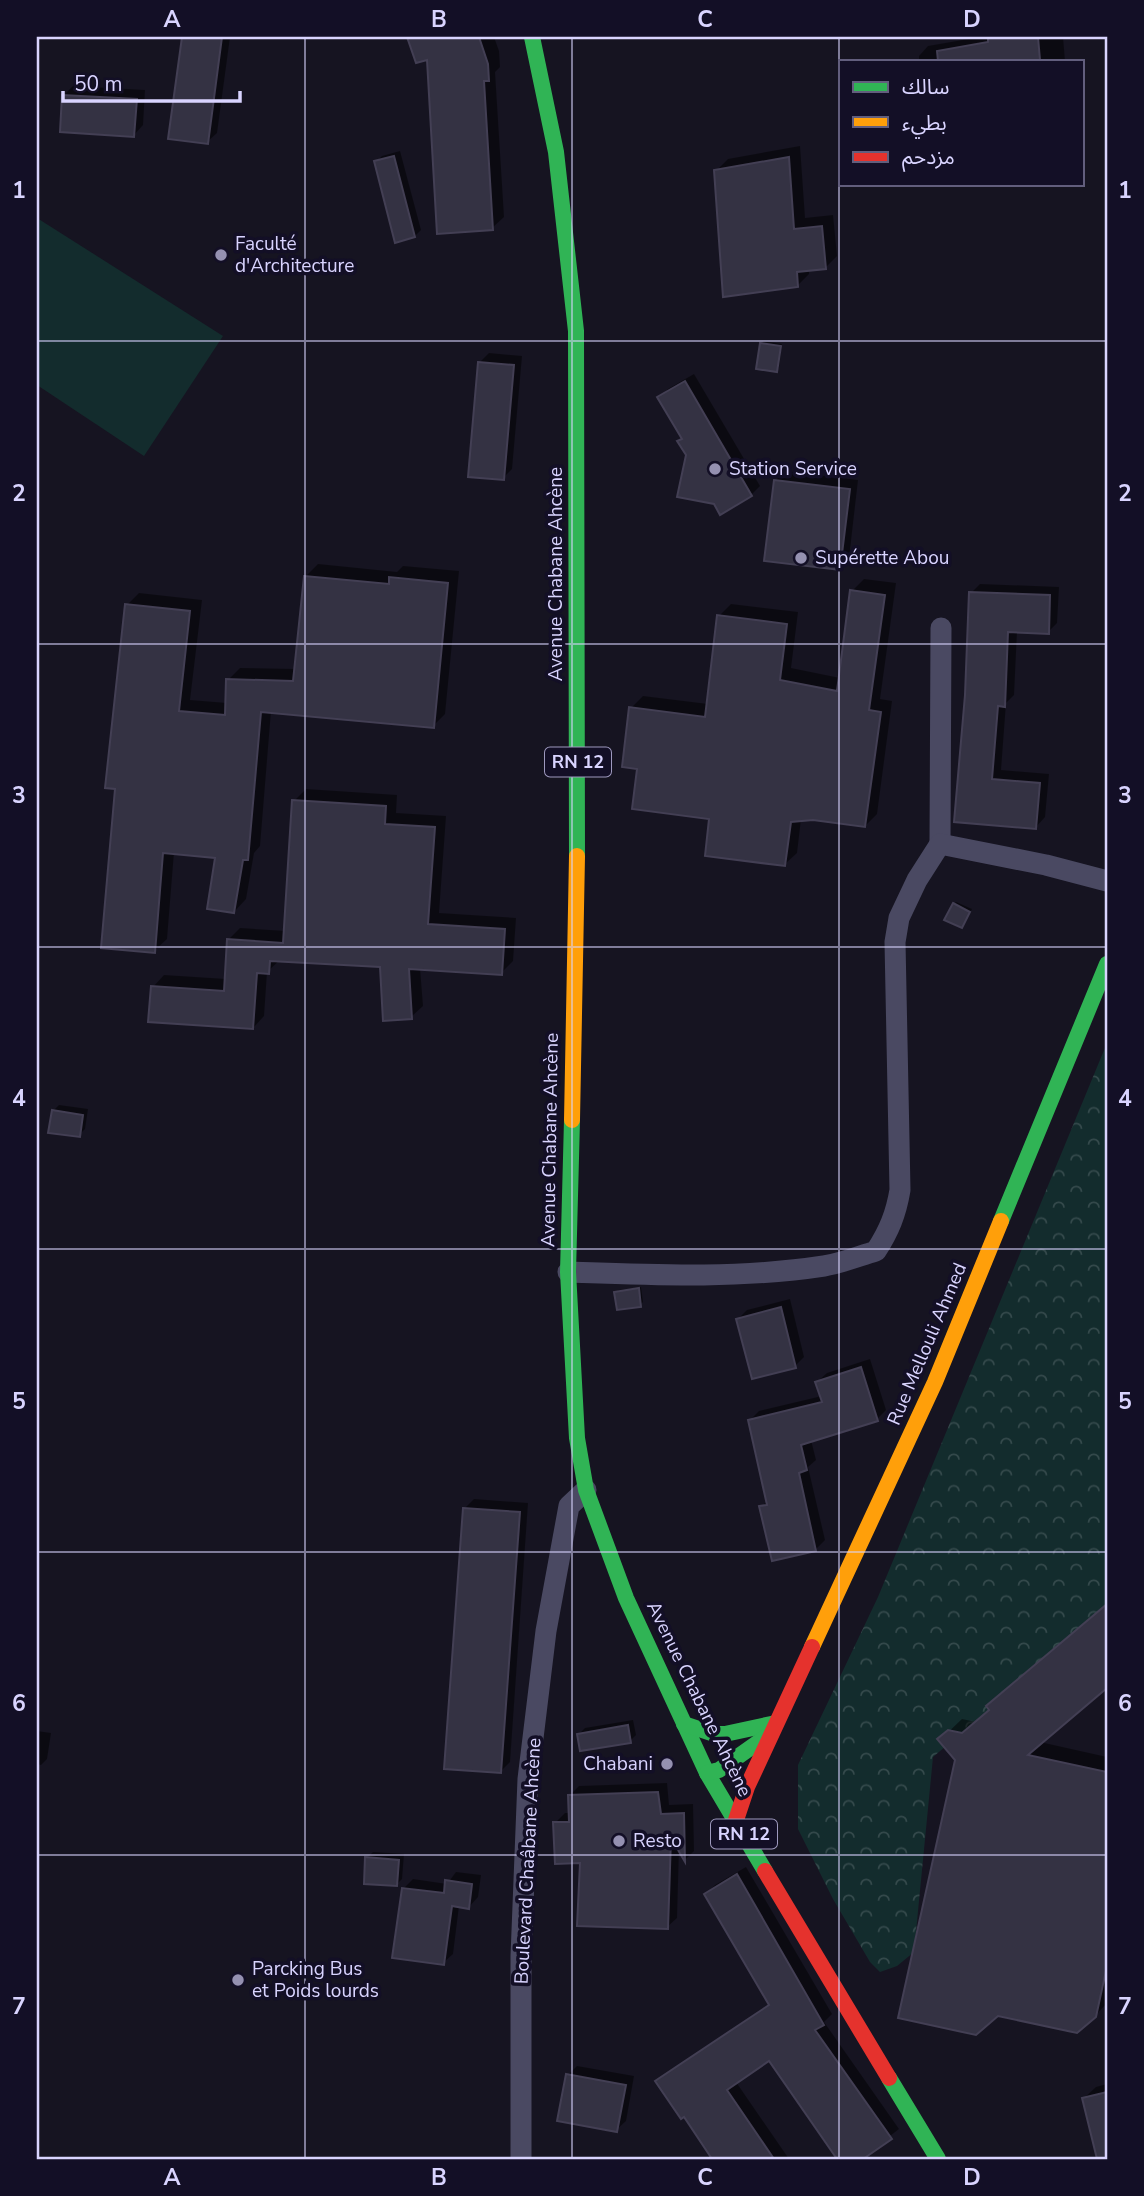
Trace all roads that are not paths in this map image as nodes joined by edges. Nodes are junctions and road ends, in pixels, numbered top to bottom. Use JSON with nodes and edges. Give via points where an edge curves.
{"nodes":[{"id":1,"x":532,"y":37,"type":"edge"},
{"id":2,"x":941,"y":628,"type":"dead end"},
{"id":3,"x":940,"y":844,"type":"junction"},
{"id":4,"x":1107,"y":881,"type":"edge"},
{"id":5,"x":1107,"y":964,"type":"edge"},
{"id":6,"x":568,"y":1272,"type":"junction"},
{"id":7,"x":586,"y":1490,"type":"junction"},
{"id":8,"x":684,"y":1724,"type":"junction"},
{"id":9,"x":773,"y":1728,"type":"junction"},
{"id":10,"x":707,"y":1773,"type":"junction"},
{"id":11,"x":763,"y":1790,"type":"dead end"},
{"id":12,"x":736,"y":1820,"type":"junction"},
{"id":13,"x":757,"y":1821,"type":"dead end"},
{"id":14,"x":753,"y":1847,"type":"junction"},
{"id":15,"x":521,"y":2159,"type":"edge"},
{"id":16,"x":938,"y":2159,"type":"edge"}],
"edges":[{"from":1,"to":6,"type":"main road","name":"Avenue Chabane Ahcène","number":"RN 12","via":[[556,152],[576,331],[577,899]]},
{"from":2,"to":3,"type":"street"},
{"from":3,"to":4,"type":"street"},
{"from":3,"to":6,"type":"street","via":[[899,918],[895,942],[900,1190],[896,1213],[876,1251],[827,1265],[752,1275]]},
{"from":5,"to":9,"type":"main road","name":"Rue Mellouli Ahmed","via":[[935,1382]]},
{"from":6,"to":7,"type":"main road","name":"Avenue Chabane Ahcène","number":"RN 12","via":[[577,1437]]},
{"from":7,"to":8,"type":"main road","name":"Avenue Chabane Ahcène","number":"RN 12","via":[[626,1598]]},
{"from":7,"to":15,"type":"street","name":"Boulevard Chaâbane Ahcène","via":[[569,1506],[546,1631],[528,1779],[521,1956]]},
{"from":8,"to":9,"type":"main road","via":[[713,1734]]},
{"from":8,"to":10,"type":"main road","name":"Avenue Chabane Ahcène","number":"RN 12"},
{"from":9,"to":10,"type":"main road","via":[[719,1770]]},
{"from":9,"to":11,"type":"main road"},
{"from":9,"to":12,"type":"main road","name":"Rue Mellouli Ahmed"},
{"from":10,"to":12,"type":"main road","name":"Avenue Chabane Ahcène","number":"RN 12"},
{"from":12,"to":14,"type":"main road","name":"Avenue Chabane Ahcène","number":"RN 12"},
{"from":13,"to":14,"type":"main road"},
{"from":14,"to":16,"type":"main road","name":"Avenue Chabane Ahcène","number":"RN 12"}]}
